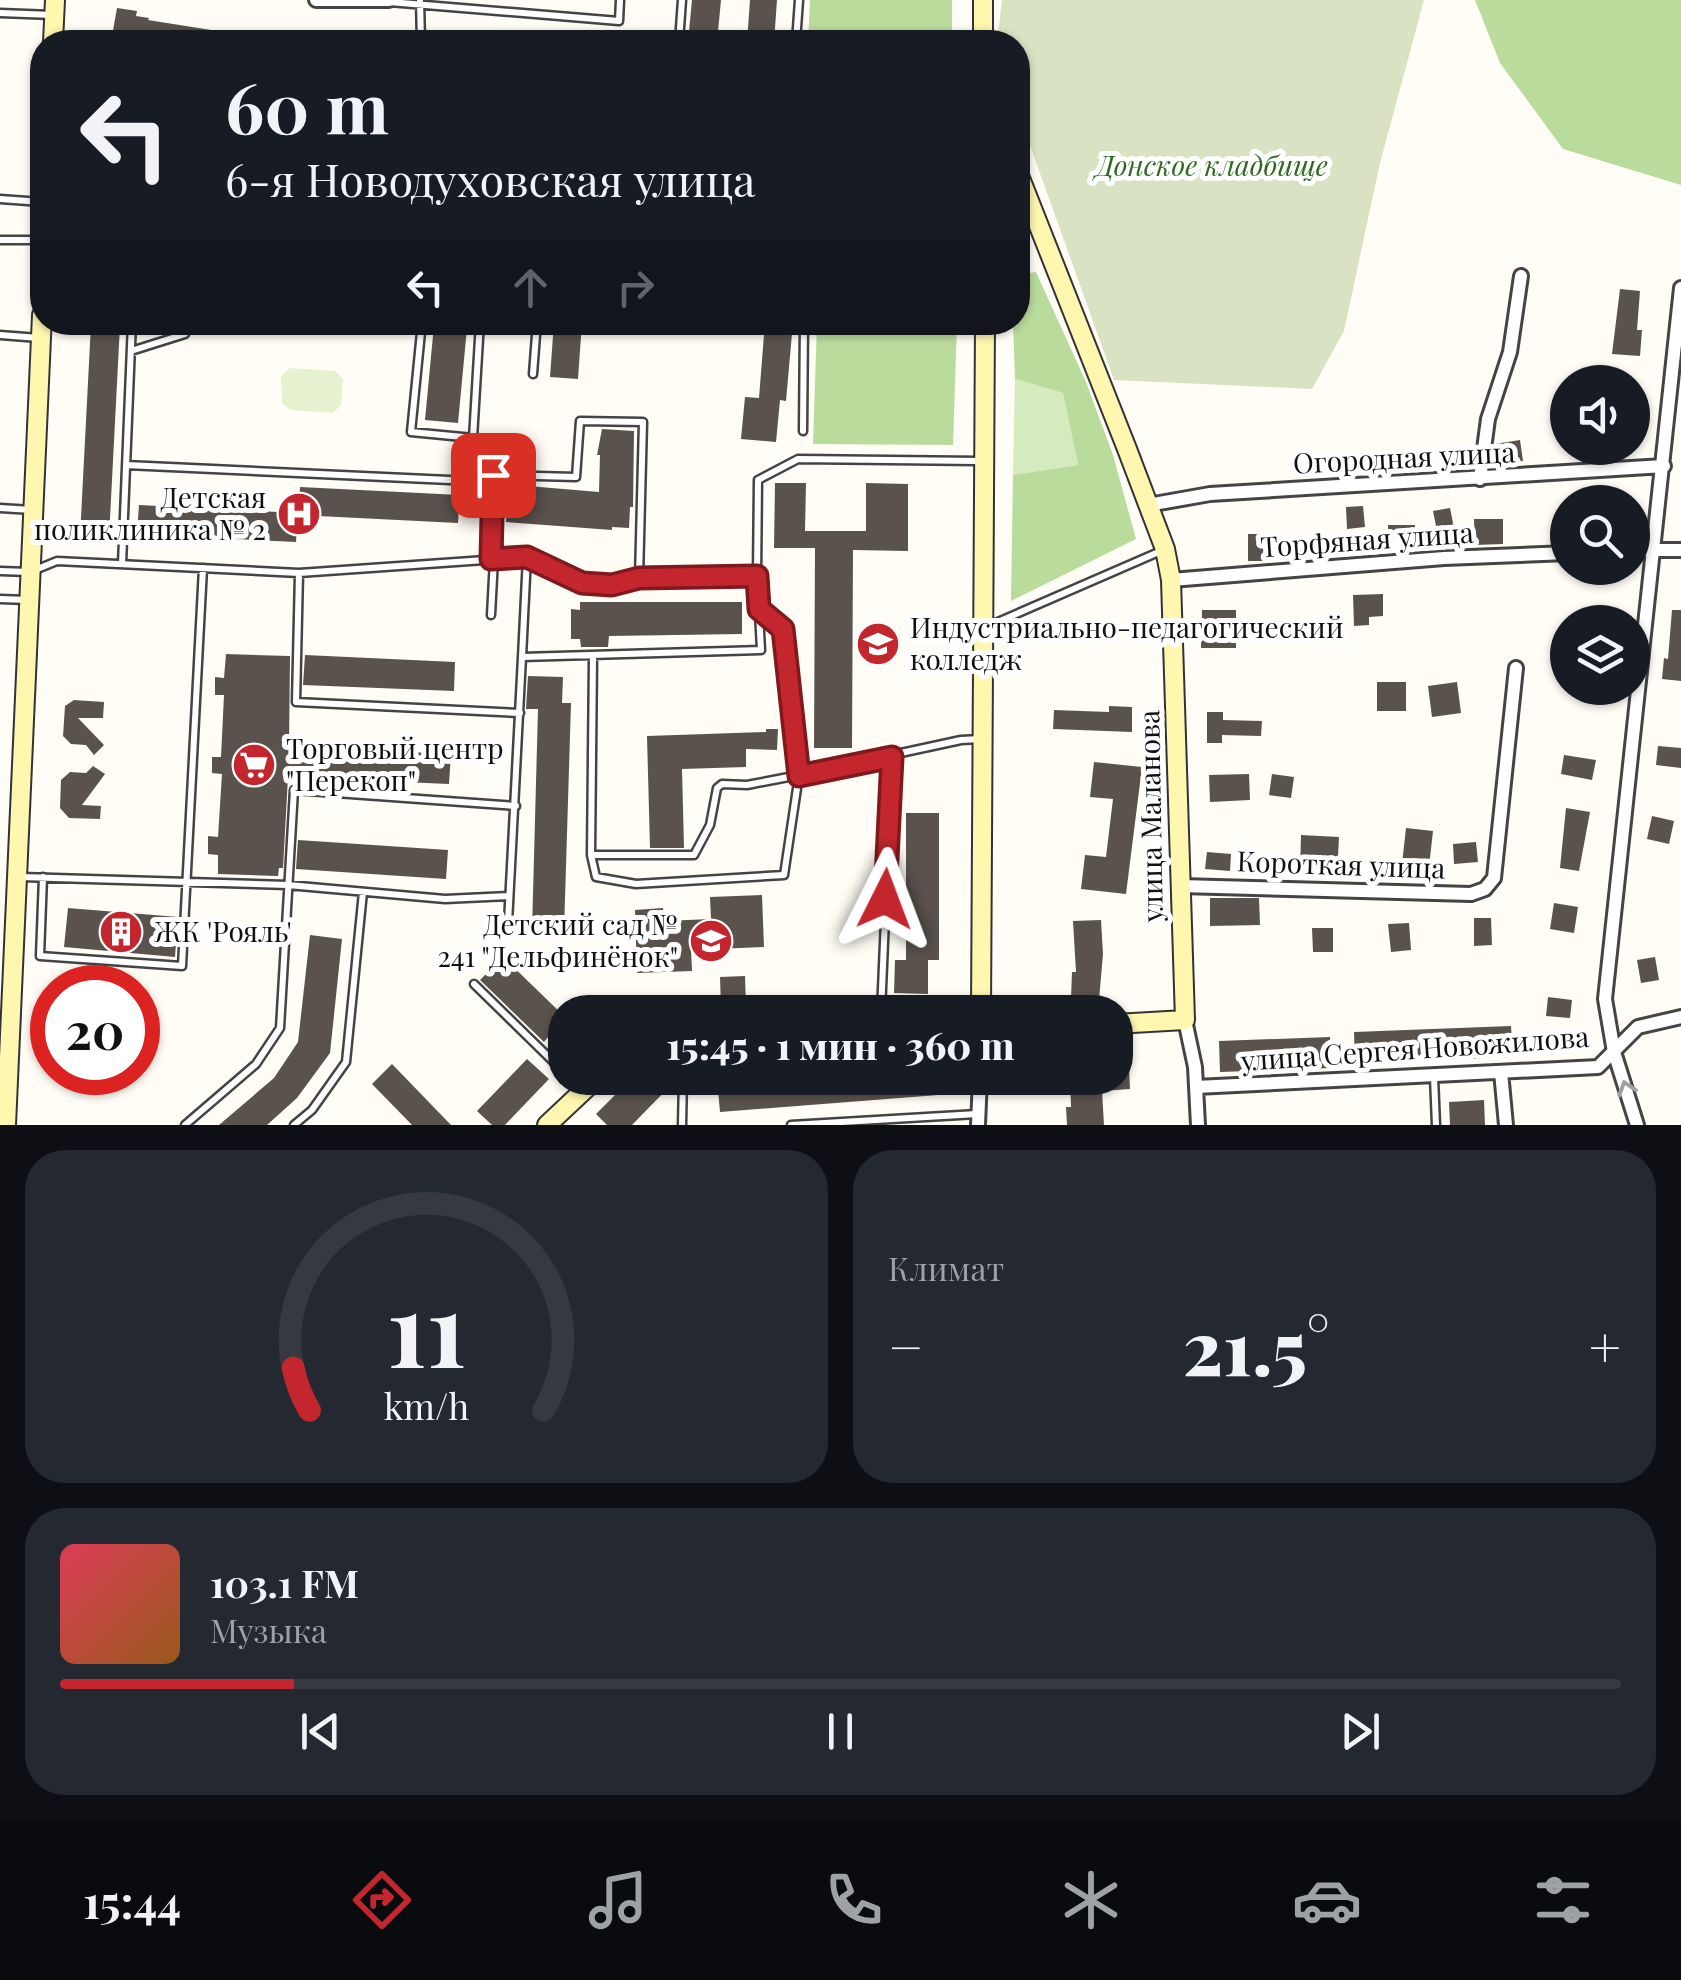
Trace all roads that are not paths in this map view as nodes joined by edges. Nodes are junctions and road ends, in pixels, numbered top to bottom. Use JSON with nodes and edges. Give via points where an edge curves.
{"nodes":[{"id":1,"x":316,"y":0,"type":"edge"},
{"id":2,"x":389,"y":0,"type":"edge"},
{"id":3,"x":620,"y":0,"type":"edge"},
{"id":4,"x":682,"y":0,"type":"edge"},
{"id":5,"x":800,"y":0,"type":"edge"},
{"id":6,"x":983,"y":0,"type":"edge"},
{"id":7,"x":368,"y":2,"type":"edge"},
{"id":8,"x":420,"y":2,"type":"edge"},
{"id":9,"x":55,"y":7,"type":"edge"},
{"id":10,"x":0,"y":13,"type":"edge"},
{"id":11,"x":421,"y":30,"type":"edge"},
{"id":12,"x":680,"y":30,"type":"edge"},
{"id":13,"x":797,"y":30,"type":"edge"},
{"id":14,"x":983,"y":30,"type":"edge"},
{"id":15,"x":0,"y":199,"type":"edge"},
{"id":16,"x":30,"y":201,"type":"edge"},
{"id":17,"x":1030,"y":204,"type":"edge"},
{"id":18,"x":0,"y":240,"type":"edge"},
{"id":19,"x":30,"y":240,"type":"edge"},
{"id":20,"x":1522,"y":276,"type":"dead end"},
{"id":21,"x":1681,"y":288,"type":"edge"},
{"id":22,"x":0,"y":335,"type":"edge"},
{"id":23,"x":132,"y":335,"type":"edge"},
{"id":24,"x":181,"y":335,"type":"edge"},
{"id":25,"x":421,"y":335,"type":"edge"},
{"id":26,"x":479,"y":335,"type":"edge"},
{"id":27,"x":536,"y":335,"type":"edge"},
{"id":28,"x":804,"y":335,"type":"edge"},
{"id":29,"x":985,"y":335,"type":"edge"},
{"id":30,"x":42,"y":338,"type":"joint"},
{"id":31,"x":131,"y":351,"type":"junction"},
{"id":32,"x":533,"y":374,"type":"dead end"},
{"id":33,"x":803,"y":431,"type":"dead end"},
{"id":34,"x":473,"y":438,"type":"junction"},
{"id":35,"x":984,"y":461,"type":"junction"},
{"id":36,"x":126,"y":465,"type":"junction"},
{"id":37,"x":1664,"y":466,"type":"junction"},
{"id":38,"x":1480,"y":479,"type":"junction"},
{"id":39,"x":471,"y":481,"type":"junction"},
{"id":40,"x":493,"y":482,"type":"junction"},
{"id":41,"x":1148,"y":505,"type":"junction"},
{"id":42,"x":0,"y":508,"type":"edge"},
{"id":43,"x":33,"y":510,"type":"junction"},
{"id":44,"x":1164,"y":549,"type":"junction"},
{"id":45,"x":1650,"y":549,"type":"edge"},
{"id":46,"x":1656,"y":549,"type":"junction"},
{"id":47,"x":1681,"y":550,"type":"edge"},
{"id":48,"x":1550,"y":554,"type":"edge"},
{"id":49,"x":527,"y":557,"type":"junction"},
{"id":50,"x":493,"y":559,"type":"junction"},
{"id":51,"x":122,"y":564,"type":"junction"},
{"id":52,"x":203,"y":568,"type":"junction"},
{"id":53,"x":0,"y":571,"type":"edge"},
{"id":54,"x":30,"y":572,"type":"junction"},
{"id":55,"x":300,"y":573,"type":"junction"},
{"id":56,"x":757,"y":576,"type":"junction"},
{"id":57,"x":639,"y":578,"type":"junction"},
{"id":58,"x":1171,"y":580,"type":"junction"},
{"id":59,"x":0,"y":598,"type":"edge"},
{"id":60,"x":28,"y":600,"type":"junction"},
{"id":61,"x":759,"y":609,"type":"junction"},
{"id":62,"x":491,"y":615,"type":"dead end"},
{"id":63,"x":983,"y":629,"type":"junction"},
{"id":64,"x":593,"y":657,"type":"junction"},
{"id":65,"x":522,"y":658,"type":"junction"},
{"id":66,"x":1516,"y":668,"type":"dead end"},
{"id":67,"x":520,"y":713,"type":"junction"},
{"id":68,"x":983,"y":739,"type":"junction"},
{"id":69,"x":892,"y":757,"type":"junction"},
{"id":70,"x":799,"y":776,"type":"junction"},
{"id":71,"x":516,"y":806,"type":"junction"},
{"id":72,"x":591,"y":855,"type":"junction"},
{"id":73,"x":15,"y":877,"type":"junction"},
{"id":74,"x":43,"y":877,"type":"junction"},
{"id":75,"x":186,"y":882,"type":"junction"},
{"id":76,"x":288,"y":885,"type":"junction"},
{"id":77,"x":1180,"y":886,"type":"junction"},
{"id":78,"x":363,"y":892,"type":"junction"},
{"id":79,"x":509,"y":896,"type":"junction"},
{"id":80,"x":7,"y":915,"type":"edge"},
{"id":81,"x":508,"y":923,"type":"dead end"},
{"id":82,"x":474,"y":984,"type":"dead end"},
{"id":83,"x":883,"y":995,"type":"edge"},
{"id":84,"x":981,"y":995,"type":"edge"},
{"id":85,"x":1681,"y":1017,"type":"edge"},
{"id":86,"x":1185,"y":1020,"type":"junction"},
{"id":87,"x":1133,"y":1023,"type":"edge"},
{"id":88,"x":548,"y":1051,"type":"edge"},
{"id":89,"x":1614,"y":1052,"type":"junction"},
{"id":90,"x":1501,"y":1072,"type":"junction"},
{"id":91,"x":1434,"y":1076,"type":"junction"},
{"id":92,"x":1196,"y":1087,"type":"junction"},
{"id":93,"x":683,"y":1095,"type":"edge"},
{"id":94,"x":979,"y":1095,"type":"edge"},
{"id":95,"x":569,"y":1116,"type":"edge"},
{"id":96,"x":978,"y":1120,"type":"edge"},
{"id":97,"x":867,"y":1123,"type":"edge"},
{"id":98,"x":6,"y":1125,"type":"edge"},
{"id":99,"x":185,"y":1125,"type":"edge"},
{"id":100,"x":294,"y":1125,"type":"edge"},
{"id":101,"x":547,"y":1125,"type":"edge"},
{"id":102,"x":682,"y":1125,"type":"edge"},
{"id":103,"x":794,"y":1125,"type":"edge"},
{"id":104,"x":1198,"y":1125,"type":"edge"},
{"id":105,"x":1436,"y":1125,"type":"edge"},
{"id":106,"x":1506,"y":1125,"type":"edge"},
{"id":107,"x":1637,"y":1125,"type":"edge"}],
"edges":[{"from":1,"to":7,"type":"street"},
{"from":2,"to":7,"type":"street"},
{"from":3,"to":8,"type":"lane","via":[[618,22]]},
{"from":4,"to":12,"type":"lane"},
{"from":5,"to":13,"type":"lane"},
{"from":6,"to":14,"type":"street"},
{"from":7,"to":8,"type":"lane"},
{"from":8,"to":11,"type":"lane"},
{"from":9,"to":10,"type":"lane"},
{"from":15,"to":16,"type":"lane"},
{"from":17,"to":41,"type":"street","name":"улица Маланова"},
{"from":18,"to":19,"type":"lane"},
{"from":20,"to":38,"type":"street"},
{"from":21,"to":37,"type":"street"},
{"from":22,"to":30,"type":"lane"},
{"from":23,"to":31,"type":"lane"},
{"from":24,"to":31,"type":"lane"},
{"from":25,"to":34,"type":"lane","via":[[410,432]]},
{"from":26,"to":34,"type":"lane"},
{"from":27,"to":32,"type":"lane"},
{"from":28,"to":33,"type":"lane"},
{"from":29,"to":35,"type":"street"},
{"from":30,"to":43,"type":"street"},
{"from":31,"to":36,"type":"lane"},
{"from":34,"to":39,"type":"lane"},
{"from":35,"to":56,"type":"lane","via":[[798,459],[758,480]]},
{"from":35,"to":63,"type":"street"},
{"from":36,"to":39,"type":"lane"},
{"from":36,"to":51,"type":"lane"},
{"from":37,"to":38,"type":"street","name":"Огородная улица"},
{"from":37,"to":46,"type":"street"},
{"from":38,"to":41,"type":"street","name":"Огородная улица","via":[[1210,494]]},
{"from":39,"to":40,"type":"lane"},
{"from":40,"to":50,"type":"lane"},
{"from":40,"to":57,"type":"lane","via":[[493,475],[576,477],[580,422],[644,422]]},
{"from":41,"to":44,"type":"street","name":"улица Маланова"},
{"from":42,"to":43,"type":"lane"},
{"from":43,"to":54,"type":"street"},
{"from":44,"to":58,"type":"street","name":"улица Маланова"},
{"from":44,"to":63,"type":"lane"},
{"from":45,"to":46,"type":"street"},
{"from":46,"to":47,"type":"street"},
{"from":46,"to":89,"type":"street","via":[[1605,998]]},
{"from":48,"to":58,"type":"street","name":"Торфяная улица"},
{"from":49,"to":50,"type":"lane"},
{"from":49,"to":57,"type":"lane","via":[[582,583]]},
{"from":49,"to":65,"type":"lane"},
{"from":50,"to":55,"type":"lane"},
{"from":50,"to":62,"type":"lane"},
{"from":51,"to":52,"type":"lane"},
{"from":51,"to":54,"type":"lane","via":[[56,561]]},
{"from":52,"to":55,"type":"lane"},
{"from":52,"to":75,"type":"lane"},
{"from":53,"to":54,"type":"lane"},
{"from":54,"to":60,"type":"street"},
{"from":55,"to":67,"type":"lane","via":[[296,702]]},
{"from":56,"to":57,"type":"lane"},
{"from":56,"to":61,"type":"lane"},
{"from":58,"to":77,"type":"street","name":"улица Маланова"},
{"from":59,"to":60,"type":"lane"},
{"from":60,"to":73,"type":"street"},
{"from":61,"to":64,"type":"lane","via":[[760,650]]},
{"from":61,"to":70,"type":"lane","via":[[783,629]]},
{"from":63,"to":68,"type":"street"},
{"from":64,"to":65,"type":"lane"},
{"from":64,"to":72,"type":"lane"},
{"from":65,"to":67,"type":"lane"},
{"from":66,"to":77,"type":"street","name":"Короткая улица","via":[[1494,878],[1485,890]]},
{"from":67,"to":71,"type":"lane"},
{"from":68,"to":69,"type":"lane"},
{"from":68,"to":84,"type":"street"},
{"from":69,"to":70,"type":"lane"},
{"from":69,"to":83,"type":"lane"},
{"from":70,"to":72,"type":"lane","via":[[722,784],[694,855]]},
{"from":70,"to":72,"type":"lane","via":[[784,875],[636,884],[596,877]]},
{"from":71,"to":76,"type":"lane","via":[[294,790]]},
{"from":71,"to":79,"type":"lane"},
{"from":73,"to":74,"type":"lane"},
{"from":73,"to":80,"type":"street"},
{"from":74,"to":75,"type":"lane"},
{"from":74,"to":75,"type":"lane","via":[[40,956],[182,966]]},
{"from":75,"to":76,"type":"lane"},
{"from":76,"to":78,"type":"lane"},
{"from":76,"to":99,"type":"lane","via":[[280,1028],[256,1064]]},
{"from":77,"to":86,"type":"street","name":"улица Маланова"},
{"from":78,"to":79,"type":"lane"},
{"from":78,"to":100,"type":"lane","via":[[346,1062]]},
{"from":79,"to":81,"type":"lane"},
{"from":80,"to":98,"type":"street"},
{"from":82,"to":88,"type":"lane"},
{"from":85,"to":89,"type":"street","name":"улица Сергея Новожилова","via":[[1638,1027]]},
{"from":86,"to":87,"type":"street"},
{"from":86,"to":92,"type":"street","name":"улица Маланова"},
{"from":89,"to":90,"type":"street","name":"улица Сергея Новожилова","via":[[1598,1067]]},
{"from":107,"to":89,"type":"street","one_way":true},
{"from":90,"to":91,"type":"street","name":"улица Сергея Новожилова"},
{"from":90,"to":106,"type":"street"},
{"from":91,"to":92,"type":"street","name":"улица Сергея Новожилова"},
{"from":91,"to":105,"type":"lane"},
{"from":92,"to":104,"type":"street","name":"улица Маланова"},
{"from":93,"to":102,"type":"lane"},
{"from":94,"to":96,"type":"street"},
{"from":95,"to":101,"type":"street"},
{"from":96,"to":97,"type":"lane"},
{"from":97,"to":103,"type":"lane"}]}
